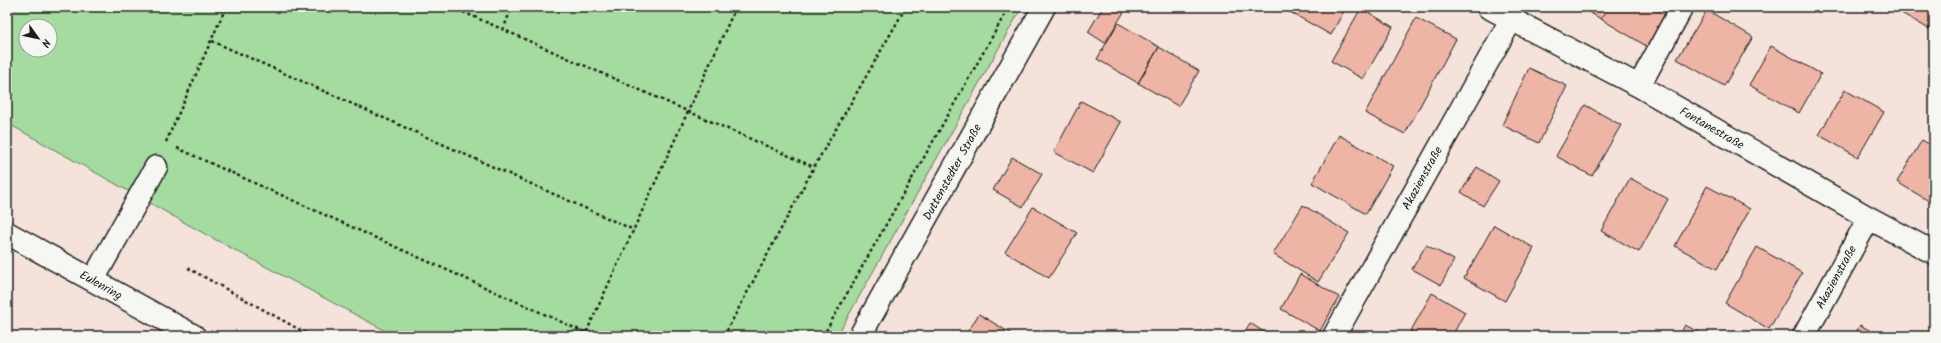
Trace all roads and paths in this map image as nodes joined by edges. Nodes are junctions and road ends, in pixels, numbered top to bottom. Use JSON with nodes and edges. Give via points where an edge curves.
{"nodes":[{"id":1,"x":226,"y":7,"type":"edge"},
{"id":2,"x":452,"y":7,"type":"edge"},
{"id":3,"x":512,"y":7,"type":"edge"},
{"id":4,"x":736,"y":7,"type":"edge"},
{"id":5,"x":906,"y":7,"type":"edge"},
{"id":6,"x":1009,"y":7,"type":"edge"},
{"id":7,"x":1044,"y":7,"type":"edge"},
{"id":8,"x":1488,"y":7,"type":"edge"},
{"id":9,"x":1682,"y":7,"type":"edge"},
{"id":10,"x":1511,"y":20,"type":"junction"},
{"id":11,"x":503,"y":30,"type":"junction"},
{"id":12,"x":212,"y":41,"type":"junction"},
{"id":13,"x":1639,"y":86,"type":"junction"},
{"id":14,"x":688,"y":112,"type":"junction"},
{"id":15,"x":166,"y":143,"type":"junction"},
{"id":16,"x":156,"y":167,"type":"joint"},
{"id":17,"x":814,"y":167,"type":"junction"},
{"id":18,"x":1869,"y":218,"type":"junction"},
{"id":19,"x":634,"y":230,"type":"junction"},
{"id":20,"x":7,"y":233,"type":"edge"},
{"id":21,"x":1934,"y":253,"type":"edge"},
{"id":22,"x":188,"y":268,"type":"dead end"},
{"id":23,"x":93,"y":280,"type":"junction"},
{"id":24,"x":194,"y":336,"type":"edge"},
{"id":25,"x":311,"y":336,"type":"edge"},
{"id":26,"x":724,"y":336,"type":"edge"},
{"id":27,"x":823,"y":336,"type":"edge"},
{"id":28,"x":860,"y":336,"type":"edge"},
{"id":29,"x":1334,"y":336,"type":"edge"},
{"id":30,"x":1804,"y":336,"type":"edge"}],
"edges":[{"from":1,"to":12,"type":"path"},
{"from":2,"to":11,"type":"path"},
{"from":3,"to":11,"type":"path"},
{"from":4,"to":14,"type":"path"},
{"from":5,"to":17,"type":"path"},
{"from":6,"to":27,"type":"path"},
{"from":7,"to":28,"type":"street","name":"Duttenstedter Straße"},
{"from":8,"to":10,"type":"street","name":"Fontanestraße"},
{"from":9,"to":13,"type":"street"},
{"from":10,"to":13,"type":"street","name":"Fontanestraße"},
{"from":10,"to":29,"type":"street","name":"Akazienstraße"},
{"from":11,"to":14,"type":"path"},
{"from":12,"to":15,"type":"path"},
{"from":12,"to":19,"type":"path"},
{"from":13,"to":18,"type":"street","name":"Fontanestraße"},
{"from":14,"to":17,"type":"path"},
{"from":14,"to":19,"type":"path"},
{"from":15,"to":16,"type":"path"},
{"from":15,"to":19,"type":"path","via":[[586,333]]},
{"from":16,"to":23,"type":"street"},
{"from":17,"to":26,"type":"path"},
{"from":18,"to":21,"type":"street","name":"Fontanestraße"},
{"from":18,"to":30,"type":"street","name":"Akazienstraße"},
{"from":20,"to":23,"type":"street","name":"Eulenring"},
{"from":22,"to":25,"type":"path"},
{"from":23,"to":24,"type":"street","name":"Eulenring"}]}
